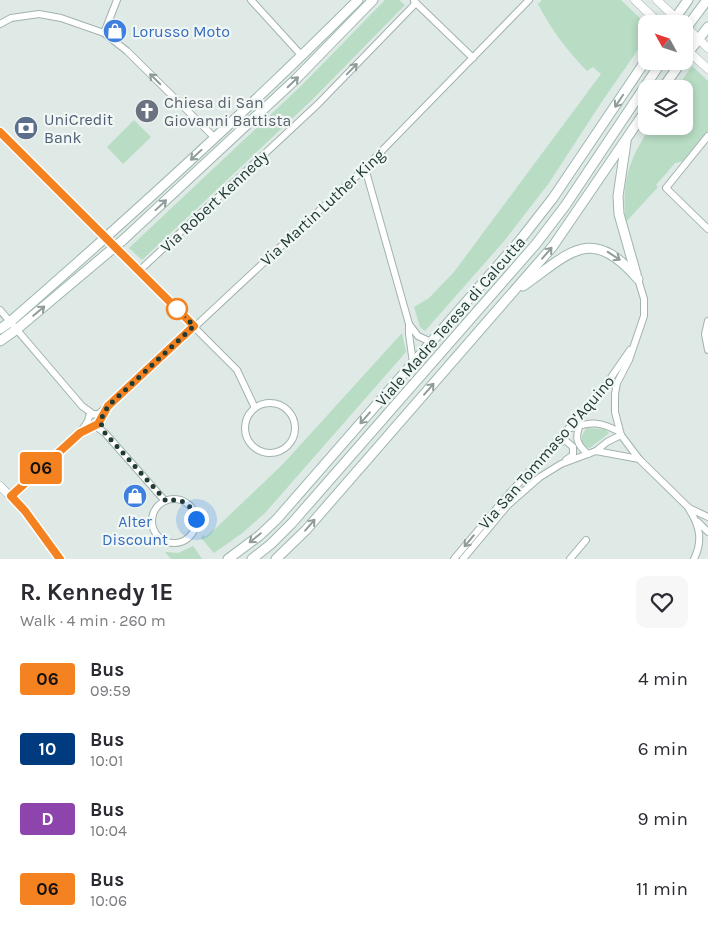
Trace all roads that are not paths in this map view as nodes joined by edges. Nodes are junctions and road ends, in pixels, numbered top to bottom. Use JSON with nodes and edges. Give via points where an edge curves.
{"nodes":[{"id":1,"x":117,"y":0,"type":"edge"},
{"id":2,"x":251,"y":0,"type":"edge"},
{"id":3,"x":358,"y":0,"type":"edge"},
{"id":4,"x":373,"y":0,"type":"edge"},
{"id":5,"x":529,"y":0,"type":"edge"},
{"id":6,"x":635,"y":0,"type":"edge"},
{"id":7,"x":657,"y":0,"type":"edge"},
{"id":8,"x":688,"y":0,"type":"edge"},
{"id":9,"x":707,"y":0,"type":"edge"},
{"id":10,"x":415,"y":1,"type":"edge"},
{"id":11,"x":651,"y":15,"type":"edge"},
{"id":12,"x":669,"y":15,"type":"edge"},
{"id":13,"x":677,"y":15,"type":"edge"},
{"id":14,"x":693,"y":16,"type":"edge"},
{"id":15,"x":0,"y":24,"type":"edge"},
{"id":16,"x":708,"y":27,"type":"edge"},
{"id":17,"x":104,"y":33,"type":"junction"},
{"id":18,"x":693,"y":35,"type":"edge"},
{"id":19,"x":698,"y":39,"type":"junction"},
{"id":20,"x":693,"y":44,"type":"edge"},
{"id":21,"x":708,"y":48,"type":"edge"},
{"id":22,"x":302,"y":56,"type":"junction"},
{"id":23,"x":473,"y":58,"type":"junction"},
{"id":24,"x":693,"y":58,"type":"edge"},
{"id":25,"x":708,"y":69,"type":"edge"},
{"id":26,"x":639,"y":70,"type":"edge"},
{"id":27,"x":638,"y":97,"type":"edge"},
{"id":28,"x":638,"y":123,"type":"edge"},
{"id":29,"x":0,"y":132,"type":"edge"},
{"id":30,"x":708,"y":136,"type":"edge"},
{"id":31,"x":215,"y":138,"type":"junction"},
{"id":32,"x":627,"y":139,"type":"junction"},
{"id":33,"x":224,"y":146,"type":"junction"},
{"id":34,"x":365,"y":168,"type":"junction"},
{"id":35,"x":708,"y":229,"type":"edge"},
{"id":36,"x":107,"y":238,"type":"junction"},
{"id":37,"x":114,"y":247,"type":"junction"},
{"id":38,"x":139,"y":271,"type":"junction"},
{"id":39,"x":638,"y":279,"type":"junction"},
{"id":40,"x":512,"y":294,"type":"junction"},
{"id":41,"x":0,"y":310,"type":"edge"},
{"id":42,"x":708,"y":321,"type":"edge"},
{"id":43,"x":10,"y":322,"type":"junction"},
{"id":44,"x":409,"y":324,"type":"junction"},
{"id":45,"x":194,"y":326,"type":"junction"},
{"id":46,"x":0,"y":329,"type":"edge"},
{"id":47,"x":17,"y":329,"type":"junction"},
{"id":48,"x":0,"y":341,"type":"edge"},
{"id":49,"x":431,"y":342,"type":"junction"},
{"id":50,"x":634,"y":342,"type":"junction"},
{"id":51,"x":707,"y":346,"type":"edge"},
{"id":52,"x":413,"y":363,"type":"junction"},
{"id":53,"x":255,"y":408,"type":"junction"},
{"id":54,"x":585,"y":411,"type":"junction"},
{"id":55,"x":94,"y":420,"type":"junction"},
{"id":56,"x":579,"y":426,"type":"junction"},
{"id":57,"x":570,"y":429,"type":"junction"},
{"id":58,"x":620,"y":434,"type":"junction"},
{"id":59,"x":557,"y":442,"type":"junction"},
{"id":60,"x":596,"y":451,"type":"junction"},
{"id":61,"x":588,"y":454,"type":"junction"},
{"id":62,"x":639,"y":459,"type":"junction"},
{"id":63,"x":561,"y":464,"type":"junction"},
{"id":64,"x":0,"y":486,"type":"edge"},
{"id":65,"x":11,"y":496,"type":"junction"},
{"id":66,"x":166,"y":501,"type":"junction"},
{"id":67,"x":688,"y":508,"type":"junction"},
{"id":68,"x":708,"y":517,"type":"edge"},
{"id":69,"x":697,"y":521,"type":"junction"},
{"id":70,"x":707,"y":529,"type":"edge"},
{"id":71,"x":586,"y":540,"type":"dead end"},
{"id":72,"x":60,"y":559,"type":"edge"},
{"id":73,"x":228,"y":559,"type":"edge"},
{"id":74,"x":252,"y":559,"type":"edge"},
{"id":75,"x":276,"y":559,"type":"edge"},
{"id":76,"x":454,"y":559,"type":"edge"},
{"id":77,"x":463,"y":559,"type":"edge"},
{"id":78,"x":570,"y":559,"type":"edge"},
{"id":79,"x":694,"y":559,"type":"edge"}],
"edges":[{"from":1,"to":17,"type":"street"},
{"from":2,"to":22,"type":"street"},
{"from":3,"to":22,"type":"main road"},
{"from":33,"to":4,"type":"main road","one_way":true,"via":[[296,79]]},
{"from":5,"to":23,"type":"street","name":"Via Martin Luther King"},
{"from":6,"to":11,"type":"street"},
{"from":7,"to":12,"type":"street"},
{"from":8,"to":13,"type":"main road"},
{"from":9,"to":14,"type":"main road"},
{"from":10,"to":23,"type":"street"},
{"from":38,"to":10,"type":"street","name":"Via Robert Kennedy","one_way":true,"via":[[318,104]]},
{"from":15,"to":17,"type":"street","via":[[11,18],[39,14],[62,18]]},
{"from":16,"to":19,"type":"main road"},
{"from":31,"to":17,"type":"street","one_way":true,"via":[[127,51]]},
{"from":18,"to":19,"type":"street"},
{"from":19,"to":20,"type":"main road"},
{"from":19,"to":21,"type":"street"},
{"from":22,"to":31,"type":"main road"},
{"from":23,"to":34,"type":"street","name":"Via Martin Luther King"},
{"from":24,"to":25,"type":"street"},
{"from":26,"to":49,"type":"main road","name":"Viale Madre Teresa di Calcutta","one_way":true,"via":[[536,221]]},
{"from":27,"to":74,"type":"main road","name":"Viale Madre Teresa di Calcutta","via":[[536,244],[292,523]]},
{"from":28,"to":32,"type":"main road","name":"Viale Madre Teresa di Calcutta"},
{"from":29,"to":36,"type":"street"},
{"from":30,"to":35,"type":"street","via":[[666,188]]},
{"from":31,"to":33,"type":"street"},
{"from":31,"to":36,"type":"main road","one_way":true},
{"from":32,"to":39,"type":"main road","via":[[618,196],[619,214]]},
{"from":40,"to":32,"type":"main road","name":"Viale Madre Teresa di Calcutta","one_way":true,"via":[[553,246]]},
{"from":37,"to":33,"type":"main road","one_way":true},
{"from":34,"to":44,"type":"street"},
{"from":34,"to":45,"type":"street","name":"Via Martin Luther King"},
{"from":36,"to":37,"type":"street"},
{"from":36,"to":43,"type":"main road"},
{"from":37,"to":38,"type":"street"},
{"from":47,"to":37,"type":"main road","one_way":true},
{"from":38,"to":45,"type":"street"},
{"from":40,"to":39,"type":"main road","one_way":true,"via":[[559,259],[588,248],[612,254]]},
{"from":39,"to":50,"type":"street","via":[[644,308],[642,324]]},
{"from":75,"to":40,"type":"main road","name":"Viale Madre Teresa di Calcutta","one_way":true,"via":[[306,530]]},
{"from":41,"to":43,"type":"street"},
{"from":42,"to":51,"type":"street"},
{"from":43,"to":46,"type":"main road"},
{"from":43,"to":47,"type":"street"},
{"from":44,"to":49,"type":"street","via":[[418,336]]},
{"from":44,"to":52,"type":"street"},
{"from":45,"to":53,"type":"street","via":[[237,370]]},
{"from":45,"to":55,"type":"street","name":"Via Martin Luther King"},
{"from":47,"to":48,"type":"main road"},
{"from":47,"to":55,"type":"street"},
{"from":49,"to":52,"type":"main road","name":"Viale Madre Teresa di Calcutta"},
{"from":50,"to":54,"type":"street","name":"Via San Tommaso D'Aquino","via":[[608,384]]},
{"from":50,"to":58,"type":"street","via":[[615,394]]},
{"from":52,"to":73,"type":"main road","name":"Viale Madre Teresa di Calcutta","one_way":true,"via":[[277,519]]},
{"from":53,"to":53,"type":"street","via":[[247,416],[247,439],[255,448],[265,452],[286,447],[295,429],[288,411],[271,403]]},
{"from":54,"to":56,"type":"street"},
{"from":54,"to":57,"type":"street","name":"Via San Tommaso D'Aquino"},
{"from":55,"to":65,"type":"street","name":"Via Martin Luther King"},
{"from":55,"to":66,"type":"street"},
{"from":56,"to":57,"type":"street"},
{"from":56,"to":58,"type":"street","via":[[605,424]]},
{"from":56,"to":61,"type":"street","via":[[576,440]]},
{"from":57,"to":59,"type":"street","name":"Via San Tommaso D'Aquino"},
{"from":58,"to":60,"type":"street"},
{"from":58,"to":62,"type":"street"},
{"from":59,"to":63,"type":"street","via":[[566,441],[573,447],[573,455]]},
{"from":59,"to":76,"type":"street","name":"Via San Tommaso D'Aquino","one_way":true},
{"from":60,"to":61,"type":"street","name":"Via San Tommaso D'Aquino"},
{"from":60,"to":62,"type":"street","name":"Via San Tommaso D'Aquino"},
{"from":61,"to":63,"type":"street","name":"Via San Tommaso D'Aquino"},
{"from":62,"to":67,"type":"street"},
{"from":63,"to":77,"type":"street","name":"Via San Tommaso D'Aquino","via":[[540,477],[508,505]]},
{"from":64,"to":65,"type":"street"},
{"from":65,"to":72,"type":"street"},
{"from":66,"to":66,"type":"street","via":[[154,512],[154,531],[161,540],[183,542],[195,527],[194,513],[185,502]]},
{"from":67,"to":68,"type":"street"},
{"from":67,"to":69,"type":"street"},
{"from":69,"to":70,"type":"street"},
{"from":69,"to":79,"type":"street","via":[[700,533]]},
{"from":71,"to":78,"type":"street"}]}
